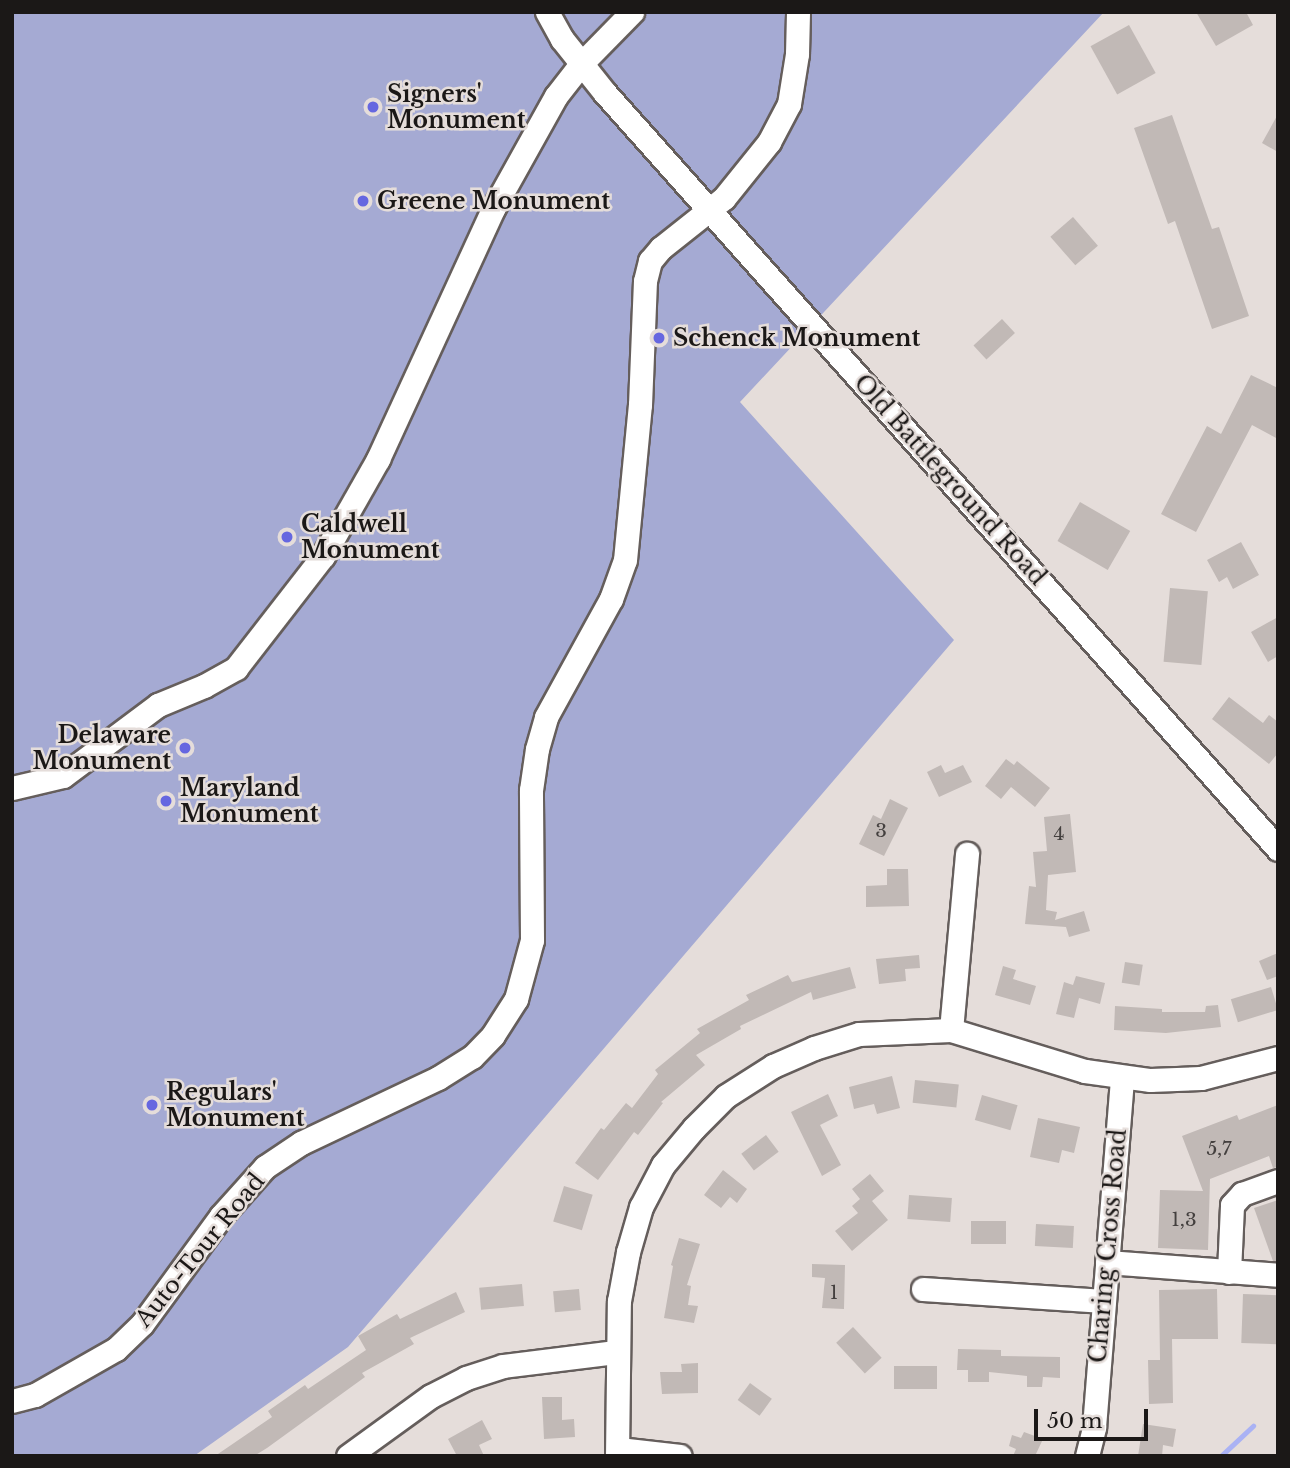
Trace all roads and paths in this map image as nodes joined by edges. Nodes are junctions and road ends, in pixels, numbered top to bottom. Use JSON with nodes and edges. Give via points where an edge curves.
{"nodes":[{"id":1,"x":547,"y":12,"type":"edge"},
{"id":2,"x":632,"y":12,"type":"edge"},
{"id":3,"x":798,"y":12,"type":"edge"},
{"id":4,"x":581,"y":64,"type":"junction"},
{"id":5,"x":709,"y":209,"type":"junction"},
{"id":6,"x":12,"y":788,"type":"edge"},
{"id":7,"x":1278,"y":849,"type":"edge"},
{"id":8,"x":967,"y":854,"type":"dead end"},
{"id":9,"x":951,"y":1030,"type":"junction"},
{"id":10,"x":1278,"y":1058,"type":"edge"},
{"id":11,"x":1122,"y":1078,"type":"junction"},
{"id":12,"x":1278,"y":1181,"type":"edge"},
{"id":13,"x":1107,"y":1262,"type":"junction"},
{"id":14,"x":1229,"y":1272,"type":"junction"},
{"id":15,"x":1278,"y":1275,"type":"edge"},
{"id":16,"x":923,"y":1289,"type":"dead end"},
{"id":17,"x":1104,"y":1301,"type":"junction"},
{"id":18,"x":616,"y":1352,"type":"junction"},
{"id":19,"x":12,"y":1401,"type":"edge"},
{"id":20,"x":618,"y":1453,"type":"edge"},
{"id":21,"x":348,"y":1456,"type":"edge"},
{"id":22,"x":680,"y":1456,"type":"edge"},
{"id":23,"x":1087,"y":1456,"type":"edge"}],
"edges":[{"from":1,"to":4,"type":"street","name":"Old Battleground Road"},
{"from":2,"to":4,"type":"street"},
{"from":3,"to":5,"type":"street","name":"Auto-Tour Road","via":[[789,104],[769,142],[724,198]]},
{"from":4,"to":5,"type":"street","name":"Old Battleground Road"},
{"from":4,"to":6,"type":"street","via":[[556,96],[493,209],[378,459],[323,555],[236,668],[158,705],[63,776]]},
{"from":5,"to":7,"type":"street","name":"Old Battleground Road"},
{"from":5,"to":19,"type":"street","name":"Auto-Tour Road","via":[[650,261],[625,559],[601,620],[546,717],[537,749],[531,790],[532,940],[523,978],[505,1017],[493,1035],[438,1079],[301,1143],[265,1167],[221,1216],[142,1324],[116,1349],[35,1395]]},
{"from":8,"to":9,"type":"street"},
{"from":9,"to":11,"type":"street","via":[[1084,1071]]},
{"from":9,"to":18,"type":"street","via":[[859,1034],[773,1066],[726,1096],[663,1164],[641,1207],[619,1301]]},
{"from":10,"to":11,"type":"street","via":[[1201,1078]]},
{"from":11,"to":13,"type":"street","name":"Charing Cross Road"},
{"from":12,"to":14,"type":"street","via":[[1242,1194],[1232,1205]]},
{"from":13,"to":14,"type":"street"},
{"from":13,"to":17,"type":"street","name":"Charing Cross Road"},
{"from":14,"to":15,"type":"street"},
{"from":16,"to":17,"type":"street"},
{"from":17,"to":23,"type":"street","name":"Charing Cross Road","via":[[1094,1427]]},
{"from":18,"to":20,"type":"street"},
{"from":18,"to":21,"type":"street","via":[[503,1366],[466,1378],[431,1396]]},
{"from":20,"to":22,"type":"street"}]}
